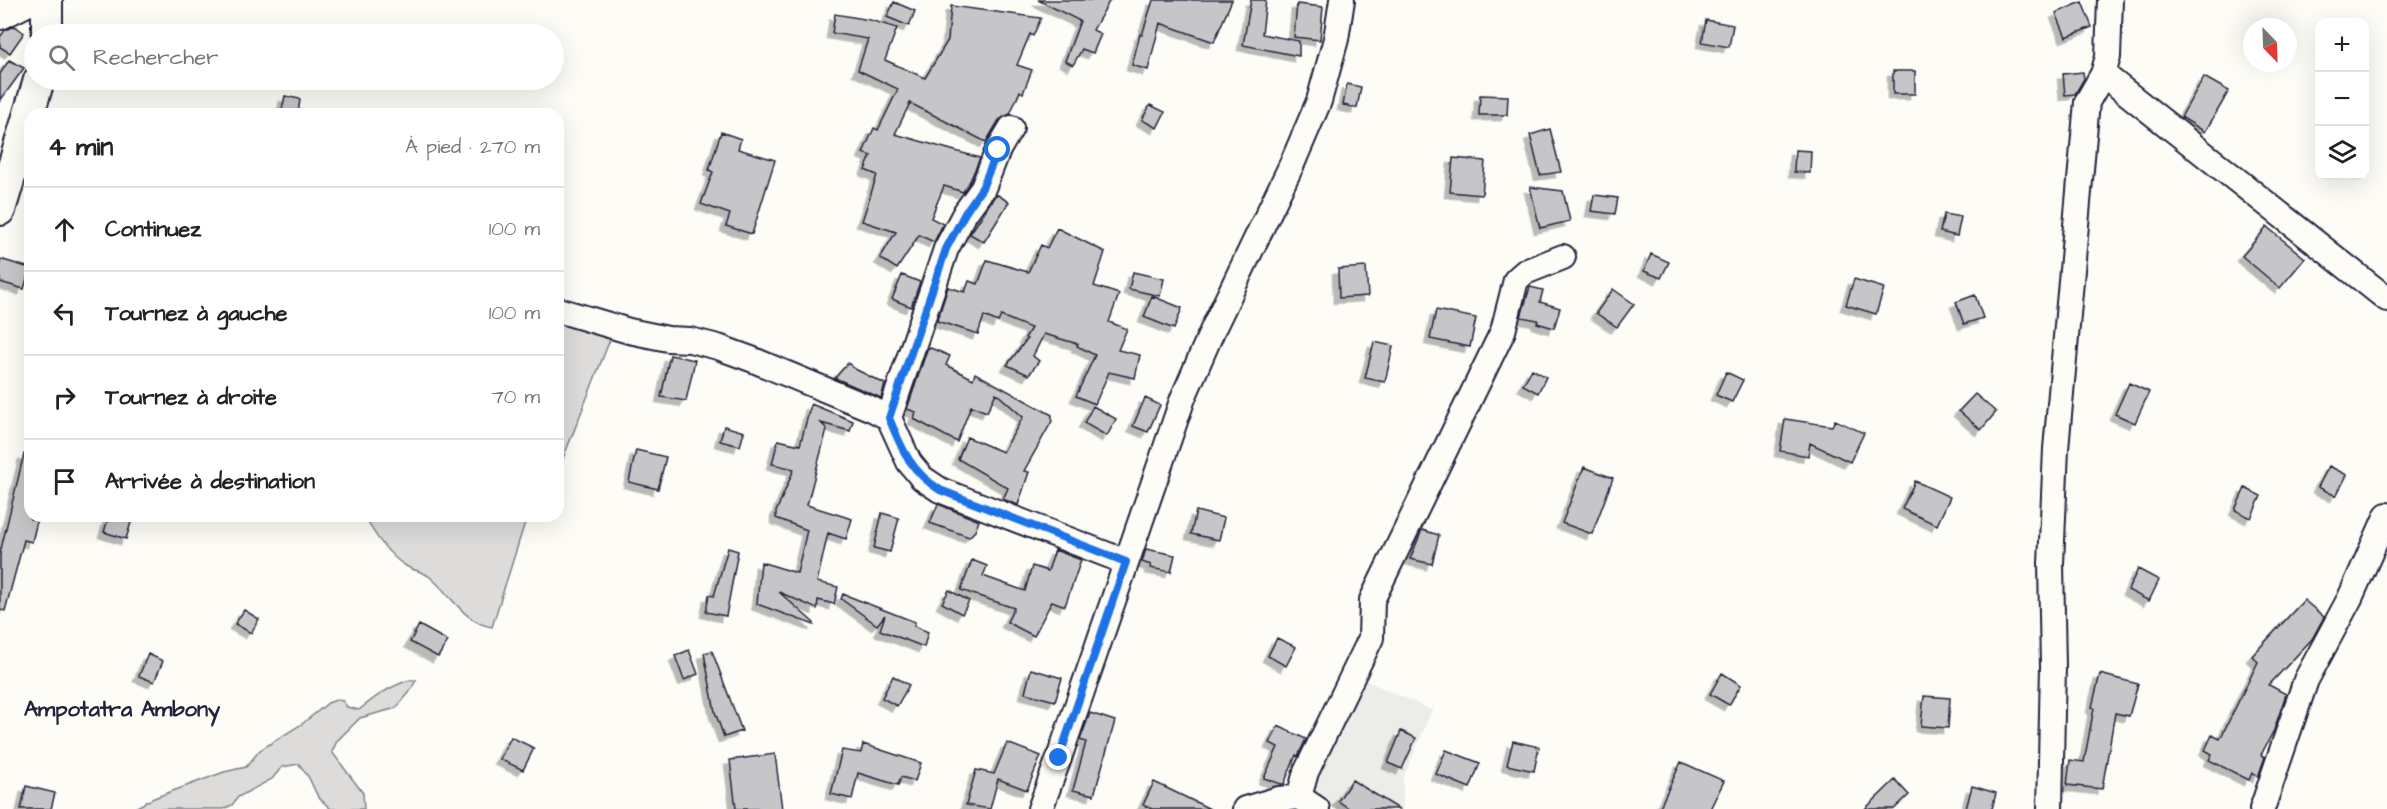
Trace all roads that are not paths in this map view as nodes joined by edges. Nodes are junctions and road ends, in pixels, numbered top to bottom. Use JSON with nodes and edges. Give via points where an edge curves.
{"nodes":[{"id":1,"x":28,"y":0,"type":"edge"},
{"id":2,"x":47,"y":0,"type":"edge"},
{"id":3,"x":1342,"y":0,"type":"edge"},
{"id":4,"x":2110,"y":0,"type":"edge"},
{"id":5,"x":0,"y":14,"type":"edge"},
{"id":6,"x":48,"y":24,"type":"edge"},
{"id":7,"x":2103,"y":74,"type":"junction"},
{"id":8,"x":36,"y":90,"type":"edge"},
{"id":9,"x":31,"y":108,"type":"edge"},
{"id":10,"x":1011,"y":128,"type":"dead end"},
{"id":11,"x":24,"y":130,"type":"edge"},
{"id":12,"x":0,"y":210,"type":"edge"},
{"id":13,"x":1563,"y":257,"type":"dead end"},
{"id":14,"x":2387,"y":299,"type":"edge"},
{"id":15,"x":564,"y":312,"type":"edge"},
{"id":16,"x":889,"y":418,"type":"junction"},
{"id":17,"x":2387,"y":515,"type":"edge"},
{"id":18,"x":1126,"y":562,"type":"junction"},
{"id":19,"x":1308,"y":803,"type":"edge"},
{"id":20,"x":1040,"y":809,"type":"edge"},
{"id":21,"x":1245,"y":809,"type":"edge"},
{"id":22,"x":2050,"y":809,"type":"edge"},
{"id":23,"x":2262,"y":809,"type":"edge"}],
"edges":[{"from":1,"to":5,"type":"main road"},
{"from":2,"to":6,"type":"main road"},
{"from":3,"to":18,"type":"street","via":[[1336,39],[1318,101],[1183,398]]},
{"from":4,"to":7,"type":"street","via":[[2108,57]]},
{"from":7,"to":14,"type":"street"},
{"from":7,"to":22,"type":"street","via":[[2087,102],[2056,449],[2051,564]]},
{"from":8,"to":9,"type":"main road"},
{"from":10,"to":16,"type":"street","via":[[946,249]]},
{"from":11,"to":12,"type":"main road"},
{"from":13,"to":19,"type":"street","via":[[1525,272],[1516,280],[1503,331],[1372,600],[1371,638],[1306,772]]},
{"from":15,"to":16,"type":"street","via":[[629,331],[718,347]]},
{"from":16,"to":18,"type":"street","via":[[909,462],[922,478],[940,490]]},
{"from":17,"to":23,"type":"street","via":[[2350,598],[2306,680]]},
{"from":18,"to":20,"type":"street"},
{"from":19,"to":21,"type":"street","via":[[1279,799]]}]}
